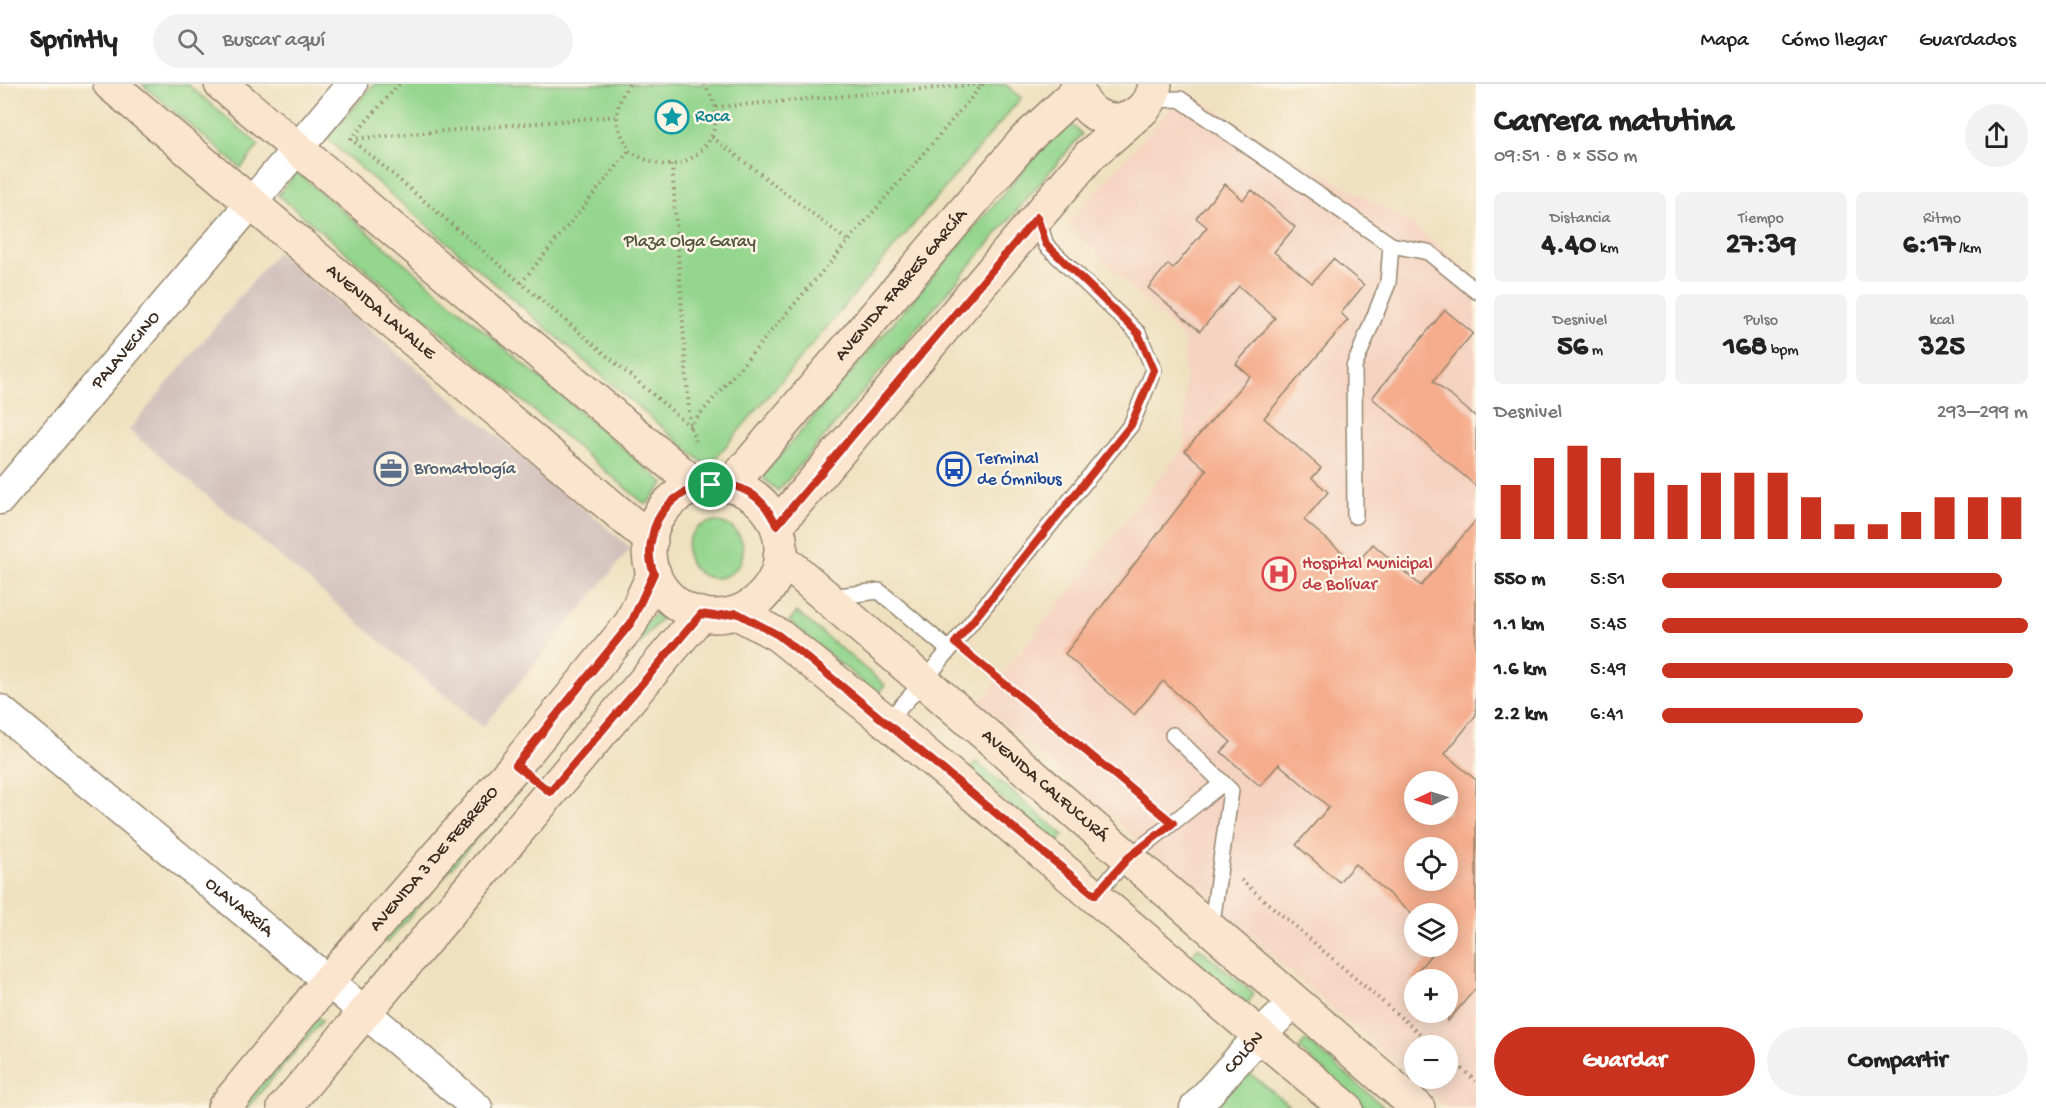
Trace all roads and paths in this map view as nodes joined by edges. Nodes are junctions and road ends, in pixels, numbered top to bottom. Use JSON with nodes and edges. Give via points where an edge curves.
{"nodes":[{"id":1,"x":111,"y":84,"type":"edge"},
{"id":2,"x":220,"y":84,"type":"edge"},
{"id":3,"x":352,"y":84,"type":"edge"},
{"id":4,"x":399,"y":84,"type":"edge"},
{"id":5,"x":629,"y":84,"type":"edge"},
{"id":6,"x":704,"y":84,"type":"edge"},
{"id":7,"x":983,"y":84,"type":"edge"},
{"id":8,"x":1078,"y":87,"type":"edge"},
{"id":9,"x":1151,"y":93,"type":"edge"},
{"id":10,"x":716,"y":107,"type":"junction"},
{"id":11,"x":617,"y":116,"type":"junction"},
{"id":12,"x":712,"y":137,"type":"junction"},
{"id":13,"x":351,"y":139,"type":"junction"},
{"id":14,"x":297,"y":149,"type":"junction"},
{"id":15,"x":629,"y":151,"type":"junction"},
{"id":16,"x":672,"y":165,"type":"junction"},
{"id":17,"x":252,"y":203,"type":"junction"},
{"id":18,"x":1037,"y":217,"type":"junction"},
{"id":19,"x":848,"y":241,"type":"junction"},
{"id":20,"x":1392,"y":245,"type":"junction"},
{"id":21,"x":521,"y":283,"type":"junction"},
{"id":22,"x":1476,"y":291,"type":"edge"},
{"id":23,"x":690,"y":426,"type":"junction"},
{"id":24,"x":713,"y":486,"type":"junction"},
{"id":25,"x":0,"y":499,"type":"edge"},
{"id":26,"x":1355,"y":516,"type":"dead end"},
{"id":27,"x":651,"y":540,"type":"junction"},
{"id":28,"x":778,"y":541,"type":"junction"},
{"id":29,"x":654,"y":573,"type":"junction"},
{"id":30,"x":828,"y":597,"type":"junction"},
{"id":31,"x":737,"y":613,"type":"junction"},
{"id":32,"x":701,"y":614,"type":"junction"},
{"id":33,"x":952,"y":646,"type":"junction"},
{"id":34,"x":924,"y":681,"type":"junction"},
{"id":35,"x":0,"y":710,"type":"edge"},
{"id":36,"x":887,"y":722,"type":"junction"},
{"id":37,"x":1173,"y":735,"type":"dead end"},
{"id":38,"x":516,"y":765,"type":"junction"},
{"id":39,"x":1223,"y":783,"type":"junction"},
{"id":40,"x":550,"y":792,"type":"junction"},
{"id":41,"x":1173,"y":823,"type":"junction"},
{"id":42,"x":1128,"y":858,"type":"junction"},
{"id":43,"x":1221,"y":862,"type":"junction"},
{"id":44,"x":1095,"y":895,"type":"junction"},
{"id":45,"x":1211,"y":929,"type":"junction"},
{"id":46,"x":328,"y":981,"type":"junction"},
{"id":47,"x":1295,"y":1002,"type":"junction"},
{"id":48,"x":366,"y":1012,"type":"junction"},
{"id":49,"x":1260,"y":1035,"type":"junction"},
{"id":50,"x":1421,"y":1035,"type":"edge"},
{"id":51,"x":1458,"y":1066,"type":"edge"},
{"id":52,"x":1476,"y":1081,"type":"edge"},
{"id":53,"x":224,"y":1108,"type":"edge"},
{"id":54,"x":284,"y":1108,"type":"edge"},
{"id":55,"x":477,"y":1108,"type":"edge"},
{"id":56,"x":1195,"y":1108,"type":"edge"},
{"id":57,"x":1346,"y":1108,"type":"edge"},
{"id":58,"x":1418,"y":1108,"type":"edge"}],
"edges":[{"from":1,"to":17,"type":"main road","name":"AVENIDA LAVALLE"},
{"from":2,"to":14,"type":"main road"},
{"from":3,"to":14,"type":"street","name":"PALAVECINO"},
{"from":4,"to":13,"type":"path"},
{"from":5,"to":11,"type":"path","via":[[620,99]]},
{"from":6,"to":10,"type":"path"},
{"from":7,"to":10,"type":"path"},
{"from":7,"to":19,"type":"path"},
{"from":8,"to":9,"type":"main road","via":[[1093,113],[1117,120]]},
{"from":8,"to":24,"type":"main road","name":"AVENIDA FABRES GARCÍA","via":[[1025,140]]},
{"from":9,"to":18,"type":"main road","via":[[1090,154]]},
{"from":9,"to":20,"type":"lane","via":[[1180,99]]},
{"from":10,"to":12,"type":"path"},
{"from":11,"to":13,"type":"path"},
{"from":11,"to":15,"type":"path"},
{"from":12,"to":16,"type":"path","via":[[687,161]]},
{"from":12,"to":19,"type":"path"},
{"from":13,"to":14,"type":"path"},
{"from":13,"to":21,"type":"path"},
{"from":14,"to":17,"type":"street","name":"PALAVECINO"},
{"from":14,"to":24,"type":"main road"},
{"from":15,"to":16,"type":"path","via":[[655,163]]},
{"from":15,"to":21,"type":"path"},
{"from":16,"to":23,"type":"path"},
{"from":17,"to":25,"type":"street","name":"PALAVECINO"},
{"from":17,"to":27,"type":"main road","name":"AVENIDA LAVALLE"},
{"from":18,"to":28,"type":"main road"},
{"from":18,"to":33,"type":"lane","via":[[1046,244],[1138,333],[1154,370],[1131,425]]},
{"from":19,"to":23,"type":"path"},
{"from":20,"to":22,"type":"lane","via":[[1428,252]]},
{"from":20,"to":26,"type":"lane","via":[[1388,283],[1354,367]]},
{"from":21,"to":23,"type":"path"},
{"from":23,"to":24,"type":"path"},
{"from":24,"to":27,"type":"main road","via":[[682,492],[665,507],[653,526]]},
{"from":24,"to":28,"type":"main road","via":[[747,491],[764,505]]},
{"from":27,"to":29,"type":"main road"},
{"from":28,"to":30,"type":"main road","name":"AVENIDA CALFUCURÁ"},
{"from":28,"to":31,"type":"main road","via":[[779,568],[769,589]]},
{"from":29,"to":32,"type":"main road","via":[[675,603]]},
{"from":29,"to":38,"type":"main road","name":"AVENIDA 3 DE FEBRERO","via":[[631,623]]},
{"from":30,"to":33,"type":"lane","via":[[879,591]]},
{"from":30,"to":34,"type":"main road","name":"AVENIDA CALFUCURÁ"},
{"from":31,"to":32,"type":"main road"},
{"from":31,"to":36,"type":"main road","via":[[778,635]]},
{"from":32,"to":40,"type":"main road"},
{"from":33,"to":34,"type":"lane"},
{"from":33,"to":41,"type":"path"},
{"from":34,"to":36,"type":"lane"},
{"from":34,"to":42,"type":"main road","name":"AVENIDA CALFUCURÁ"},
{"from":35,"to":46,"type":"street","name":"OLAVARRÍA"},
{"from":36,"to":44,"type":"main road"},
{"from":37,"to":39,"type":"lane"},
{"from":38,"to":40,"type":"main road"},
{"from":38,"to":46,"type":"main road","name":"AVENIDA 3 DE FEBRERO"},
{"from":39,"to":41,"type":"lane"},
{"from":39,"to":43,"type":"lane","via":[[1231,791]]},
{"from":40,"to":48,"type":"main road"},
{"from":41,"to":42,"type":"lane"},
{"from":42,"to":44,"type":"lane"},
{"from":42,"to":45,"type":"main road","name":"AVENIDA CALFUCURÁ"},
{"from":43,"to":45,"type":"lane"},
{"from":43,"to":50,"type":"path"},
{"from":44,"to":49,"type":"main road"},
{"from":45,"to":47,"type":"main road","name":"AVENIDA CALFUCURÁ"},
{"from":46,"to":48,"type":"street","name":"OLAVARRÍA"},
{"from":46,"to":53,"type":"main road","name":"AVENIDA 3 DE FEBRERO"},
{"from":47,"to":49,"type":"street","name":"COLÓN"},
{"from":47,"to":58,"type":"main road","name":"AVENIDA CALFUCURÁ"},
{"from":48,"to":54,"type":"main road"},
{"from":48,"to":55,"type":"street","name":"OLAVARRÍA"},
{"from":49,"to":56,"type":"street","name":"COLÓN"},
{"from":49,"to":57,"type":"main road"},
{"from":51,"to":52,"type":"path"}]}
